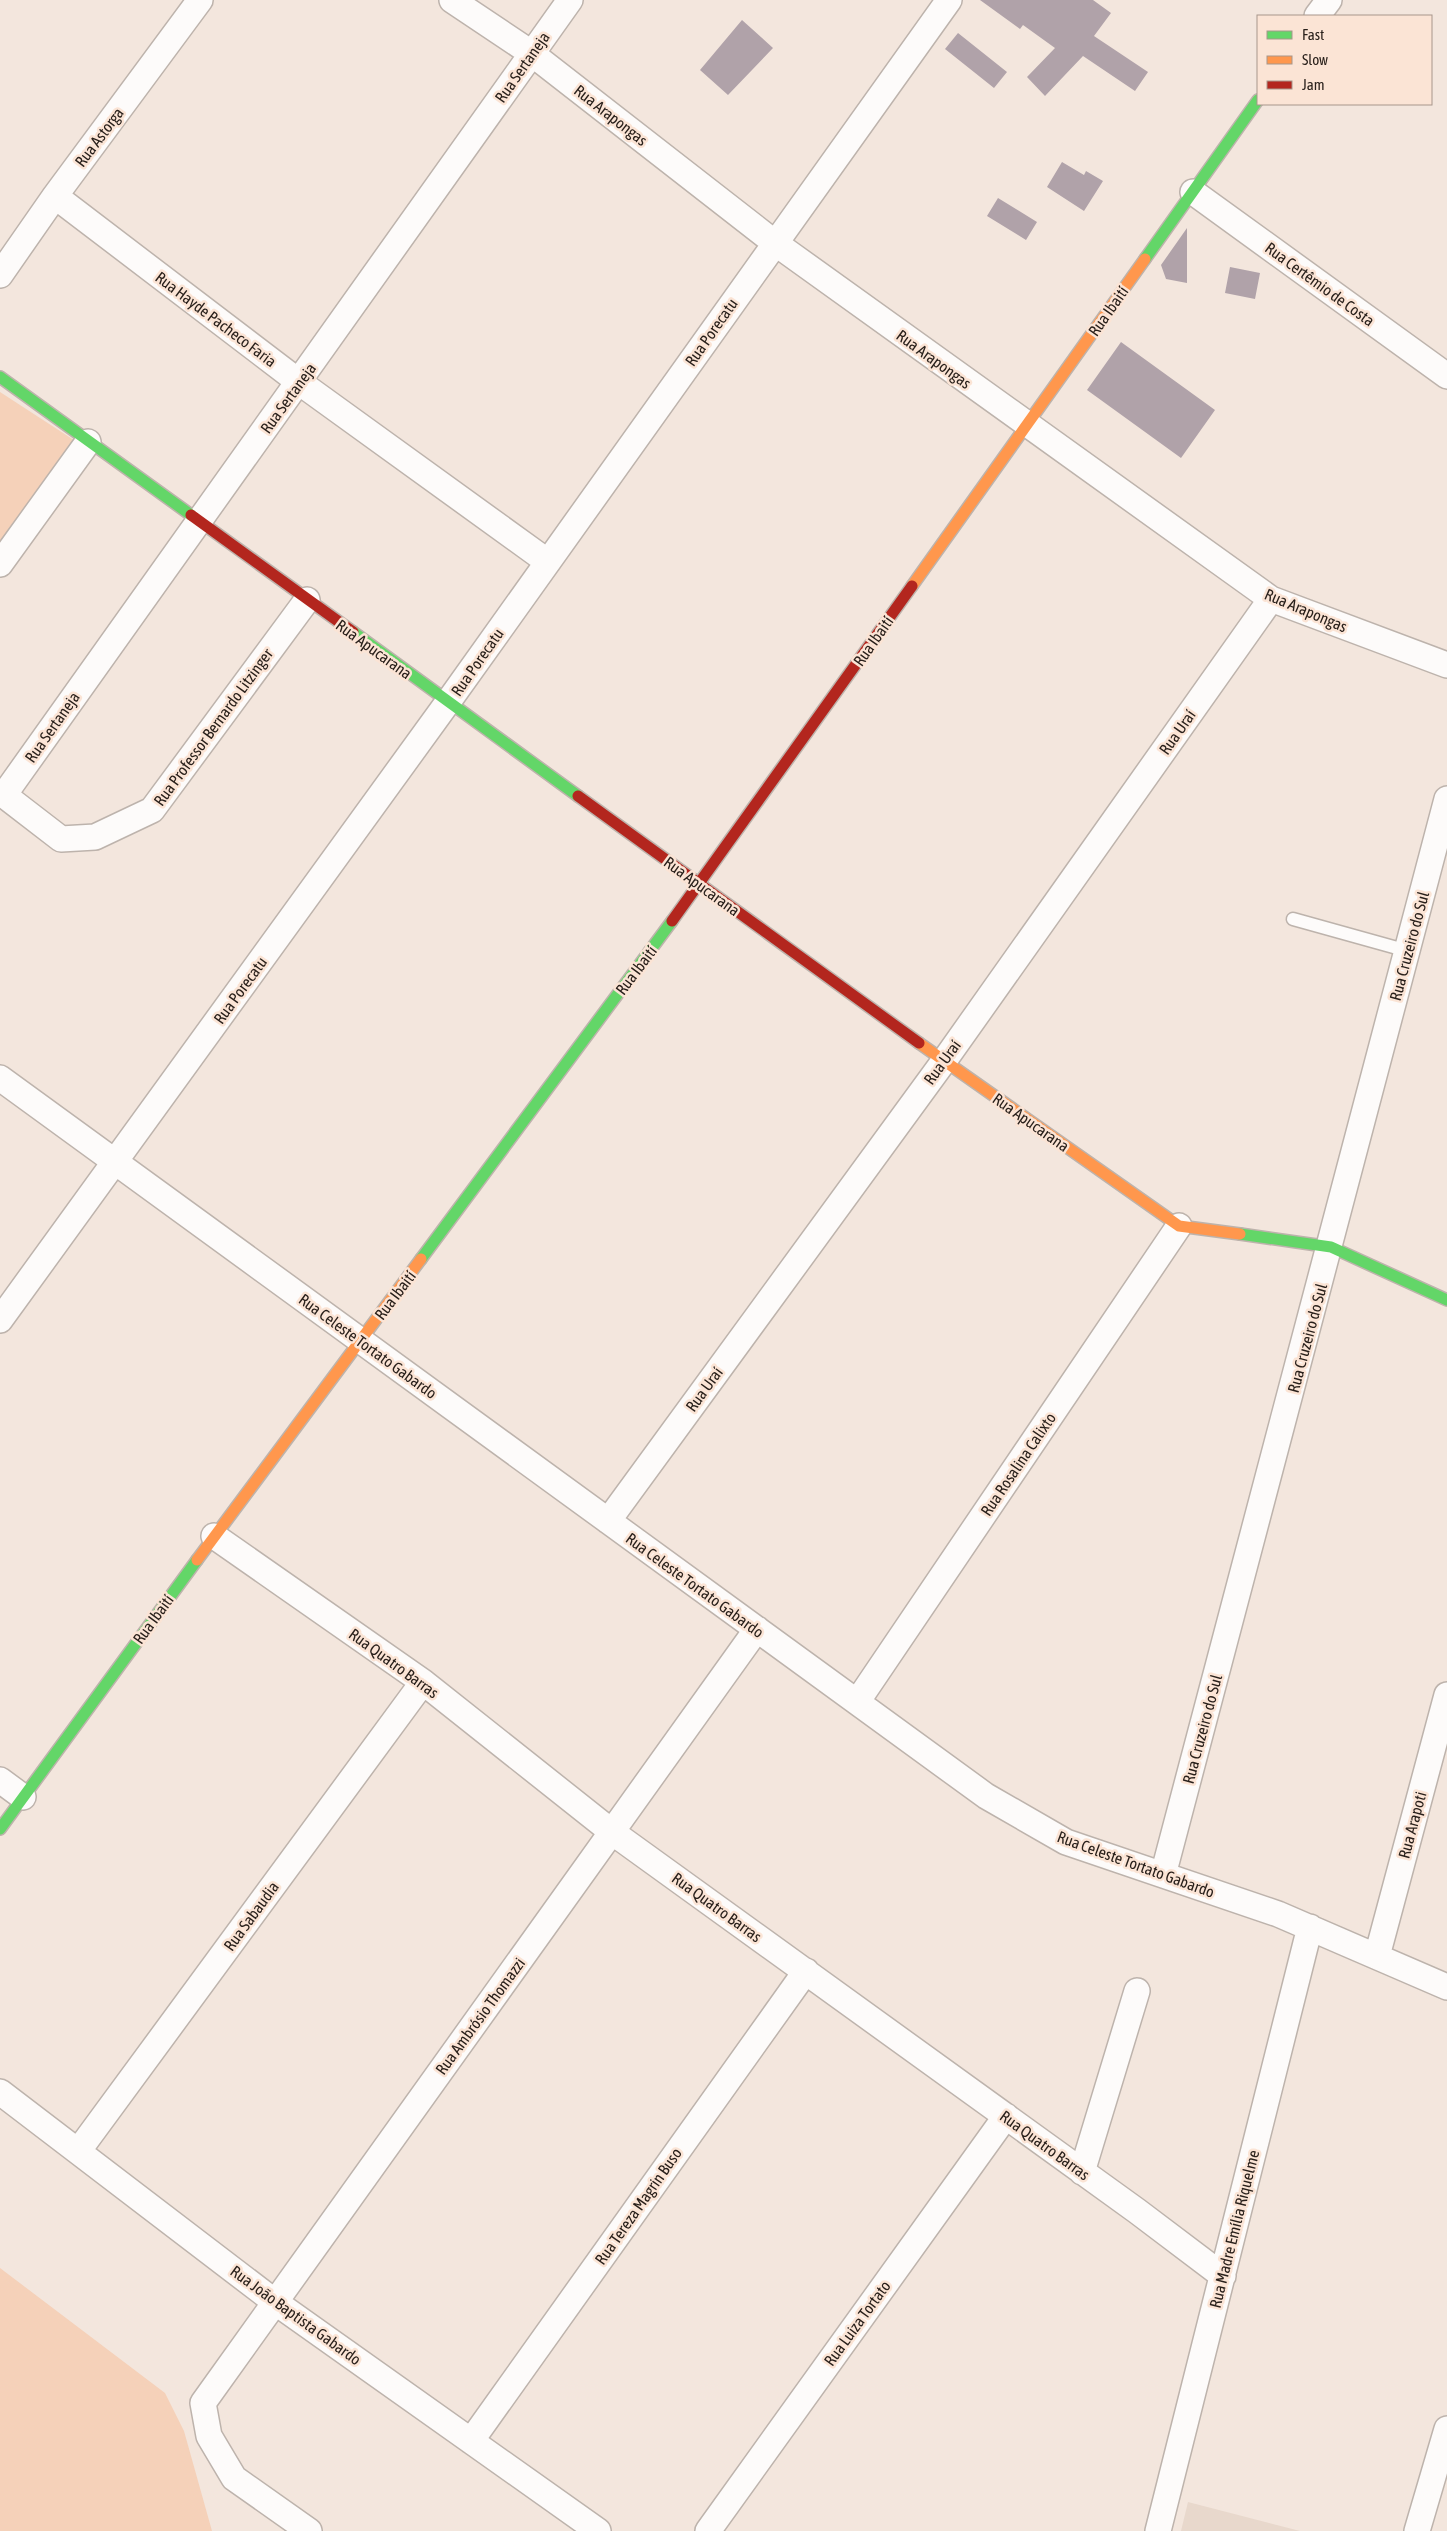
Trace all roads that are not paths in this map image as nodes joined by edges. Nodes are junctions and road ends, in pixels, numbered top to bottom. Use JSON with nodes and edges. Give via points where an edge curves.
{"nodes":[{"id":1,"x":200,"y":0,"type":"edge"},
{"id":2,"x":452,"y":0,"type":"edge"},
{"id":3,"x":570,"y":0,"type":"edge"},
{"id":4,"x":949,"y":0,"type":"edge"},
{"id":5,"x":1329,"y":0,"type":"edge"},
{"id":6,"x":1318,"y":15,"type":"edge"},
{"id":7,"x":531,"y":53,"type":"junction"},
{"id":8,"x":1257,"y":101,"type":"edge"},
{"id":9,"x":1193,"y":192,"type":"junction"},
{"id":10,"x":55,"y":196,"type":"junction"},
{"id":11,"x":775,"y":243,"type":"junction"},
{"id":12,"x":0,"y":275,"type":"edge"},
{"id":13,"x":1447,"y":376,"type":"edge"},
{"id":14,"x":0,"y":377,"type":"edge"},
{"id":15,"x":299,"y":382,"type":"junction"},
{"id":16,"x":1027,"y":426,"type":"junction"},
{"id":17,"x":88,"y":442,"type":"junction"},
{"id":18,"x":197,"y":521,"type":"junction"},
{"id":19,"x":548,"y":562,"type":"junction"},
{"id":20,"x":0,"y":564,"type":"edge"},
{"id":21,"x":1271,"y":599,"type":"junction"},
{"id":22,"x":307,"y":600,"type":"junction"},
{"id":23,"x":1447,"y":665,"type":"edge"},
{"id":24,"x":448,"y":702,"type":"junction"},
{"id":25,"x":2,"y":793,"type":"edge"},
{"id":26,"x":1447,"y":799,"type":"edge"},
{"id":27,"x":700,"y":884,"type":"junction"},
{"id":28,"x":1293,"y":919,"type":"dead end"},
{"id":29,"x":1408,"y":951,"type":"junction"},
{"id":30,"x":944,"y":1061,"type":"junction"},
{"id":31,"x":0,"y":1078,"type":"edge"},
{"id":32,"x":115,"y":1162,"type":"junction"},
{"id":33,"x":1179,"y":1226,"type":"junction"},
{"id":34,"x":1331,"y":1246,"type":"junction"},
{"id":35,"x":1447,"y":1300,"type":"edge"},
{"id":36,"x":0,"y":1320,"type":"edge"},
{"id":37,"x":361,"y":1341,"type":"junction"},
{"id":38,"x":608,"y":1521,"type":"junction"},
{"id":39,"x":214,"y":1536,"type":"junction"},
{"id":40,"x":757,"y":1629,"type":"junction"},
{"id":41,"x":423,"y":1682,"type":"junction"},
{"id":42,"x":1447,"y":1695,"type":"edge"},
{"id":43,"x":857,"y":1702,"type":"junction"},
{"id":44,"x":0,"y":1780,"type":"edge"},
{"id":45,"x":23,"y":1797,"type":"junction"},
{"id":46,"x":0,"y":1829,"type":"edge"},
{"id":47,"x":612,"y":1832,"type":"junction"},
{"id":48,"x":1163,"y":1875,"type":"junction"},
{"id":49,"x":1310,"y":1927,"type":"junction"},
{"id":50,"x":1377,"y":1956,"type":"junction"},
{"id":51,"x":806,"y":1971,"type":"junction"},
{"id":52,"x":1447,"y":1987,"type":"edge"},
{"id":53,"x":1137,"y":1991,"type":"dead end"},
{"id":54,"x":0,"y":2092,"type":"edge"},
{"id":55,"x":1006,"y":2116,"type":"junction"},
{"id":56,"x":79,"y":2150,"type":"junction"},
{"id":57,"x":1082,"y":2172,"type":"junction"},
{"id":58,"x":1222,"y":2276,"type":"junction"},
{"id":59,"x":275,"y":2302,"type":"junction"},
{"id":60,"x":1447,"y":2429,"type":"edge"},
{"id":61,"x":471,"y":2441,"type":"junction"},
{"id":62,"x":309,"y":2531,"type":"edge"},
{"id":63,"x":598,"y":2531,"type":"edge"},
{"id":64,"x":708,"y":2531,"type":"edge"},
{"id":65,"x":1158,"y":2531,"type":"edge"},
{"id":66,"x":1417,"y":2531,"type":"edge"}],
"edges":[{"from":1,"to":10,"type":"street","name":"Rua Astorga"},
{"from":2,"to":7,"type":"street","name":"Rua Arapongas"},
{"from":3,"to":7,"type":"street","name":"Rua Sertaneja"},
{"from":4,"to":11,"type":"street","name":"Rua Porecatu"},
{"from":5,"to":6,"type":"street"},
{"from":7,"to":11,"type":"street","name":"Rua Arapongas"},
{"from":7,"to":15,"type":"street","name":"Rua Sertaneja"},
{"from":8,"to":9,"type":"street","name":"Rua Ibaití"},
{"from":9,"to":13,"type":"street","name":"Rua Certêmio de Costa"},
{"from":9,"to":16,"type":"street","name":"Rua Ibaití"},
{"from":10,"to":12,"type":"street","name":"Rua Astorga"},
{"from":10,"to":15,"type":"street","name":"Rua Hayde Pacheco Faria"},
{"from":11,"to":16,"type":"street","name":"Rua Arapongas"},
{"from":11,"to":19,"type":"street","name":"Rua Porecatu"},
{"from":14,"to":17,"type":"street","name":"Rua Apucarana"},
{"from":15,"to":18,"type":"street","name":"Rua Sertaneja"},
{"from":15,"to":19,"type":"street","name":"Rua Hayde Pacheco Faria"},
{"from":16,"to":21,"type":"street","name":"Rua Arapongas"},
{"from":16,"to":27,"type":"street","name":"Rua Ibaití"},
{"from":17,"to":18,"type":"street","name":"Rua Apucarana"},
{"from":17,"to":20,"type":"street"},
{"from":18,"to":22,"type":"street","name":"Rua Apucarana"},
{"from":18,"to":25,"type":"street","name":"Rua Sertaneja"},
{"from":19,"to":24,"type":"street","name":"Rua Porecatu"},
{"from":21,"to":23,"type":"street","name":"Rua Arapongas"},
{"from":21,"to":30,"type":"street","name":"Rua Uraí"},
{"from":22,"to":24,"type":"street","name":"Rua Apucarana"},
{"from":22,"to":25,"type":"street","name":"Rua Professor Bernardo Litzinger","via":[[152,810],[95,837],[61,839]]},
{"from":24,"to":27,"type":"street","name":"Rua Apucarana"},
{"from":24,"to":32,"type":"street","name":"Rua Porecatu"},
{"from":26,"to":29,"type":"street","name":"Rua Cruzeiro do Sul"},
{"from":27,"to":30,"type":"street","name":"Rua Apucarana"},
{"from":27,"to":37,"type":"street","name":"Rua Ibaití"},
{"from":28,"to":29,"type":"lane"},
{"from":29,"to":34,"type":"street","name":"Rua Cruzeiro do Sul"},
{"from":30,"to":33,"type":"street","name":"Rua Apucarana"},
{"from":30,"to":38,"type":"street","name":"Rua Uraí"},
{"from":31,"to":32,"type":"street","name":"Rua Celeste Tortato Gabardo"},
{"from":32,"to":36,"type":"street","name":"Rua Porecatu"},
{"from":32,"to":37,"type":"street","name":"Rua Celeste Tortato Gabardo"},
{"from":33,"to":34,"type":"street","name":"Rua Apucarana"},
{"from":33,"to":43,"type":"street","name":"Rua Rosalina Calixto"},
{"from":34,"to":35,"type":"street","name":"Rua Apucarana"},
{"from":34,"to":48,"type":"street","name":"Rua Cruzeiro do Sul"},
{"from":37,"to":38,"type":"street","name":"Rua Celeste Tortato Gabardo"},
{"from":37,"to":39,"type":"street","name":"Rua Ibaití"},
{"from":38,"to":40,"type":"street","name":"Rua Celeste Tortato Gabardo"},
{"from":39,"to":41,"type":"street","name":"Rua Quatro Barras"},
{"from":39,"to":45,"type":"street","name":"Rua Ibaití"},
{"from":40,"to":43,"type":"street","name":"Rua Celeste Tortato Gabardo"},
{"from":40,"to":47,"type":"street","name":"Rua Ambrósio Thomazzi"},
{"from":41,"to":47,"type":"street","name":"Rua Quatro Barras"},
{"from":41,"to":56,"type":"street","name":"Rua Sabaudia"},
{"from":42,"to":50,"type":"street","name":"Rua Arapoti"},
{"from":43,"to":48,"type":"street","name":"Rua Celeste Tortato Gabardo","via":[[986,1796],[1066,1842]]},
{"from":44,"to":45,"type":"street"},
{"from":45,"to":46,"type":"street","name":"Rua Ibaití"},
{"from":47,"to":51,"type":"street","name":"Rua Quatro Barras"},
{"from":47,"to":59,"type":"street","name":"Rua Ambrósio Thomazzi"},
{"from":48,"to":49,"type":"street","name":"Rua Celeste Tortato Gabardo"},
{"from":49,"to":50,"type":"street","name":"Rua Celeste Tortato Gabardo"},
{"from":49,"to":58,"type":"street","name":"Rua Madre Emília Riquelme"},
{"from":50,"to":52,"type":"street","name":"Rua Celeste Tortato Gabardo"},
{"from":51,"to":55,"type":"street","name":"Rua Quatro Barras"},
{"from":51,"to":61,"type":"street","name":"Rua Tereza Magrin Buso"},
{"from":53,"to":57,"type":"street"},
{"from":54,"to":56,"type":"street","name":"Rua João Baptista Gabardo"},
{"from":55,"to":57,"type":"street","name":"Rua Quatro Barras"},
{"from":55,"to":64,"type":"street","name":"Rua Luiza Tortato"},
{"from":56,"to":59,"type":"street","name":"Rua João Baptista Gabardo"},
{"from":57,"to":58,"type":"street","name":"Rua Quatro Barras"},
{"from":58,"to":65,"type":"street","name":"Rua Madre Emília Riquelme"},
{"from":59,"to":61,"type":"street","name":"Rua João Baptista Gabardo"},
{"from":59,"to":62,"type":"street","name":"Rua Ambrósio Thomazzi","via":[[204,2403],[210,2436],[234,2478]]},
{"from":60,"to":66,"type":"street"},
{"from":61,"to":63,"type":"street","name":"Rua João Baptista Gabardo"}]}
